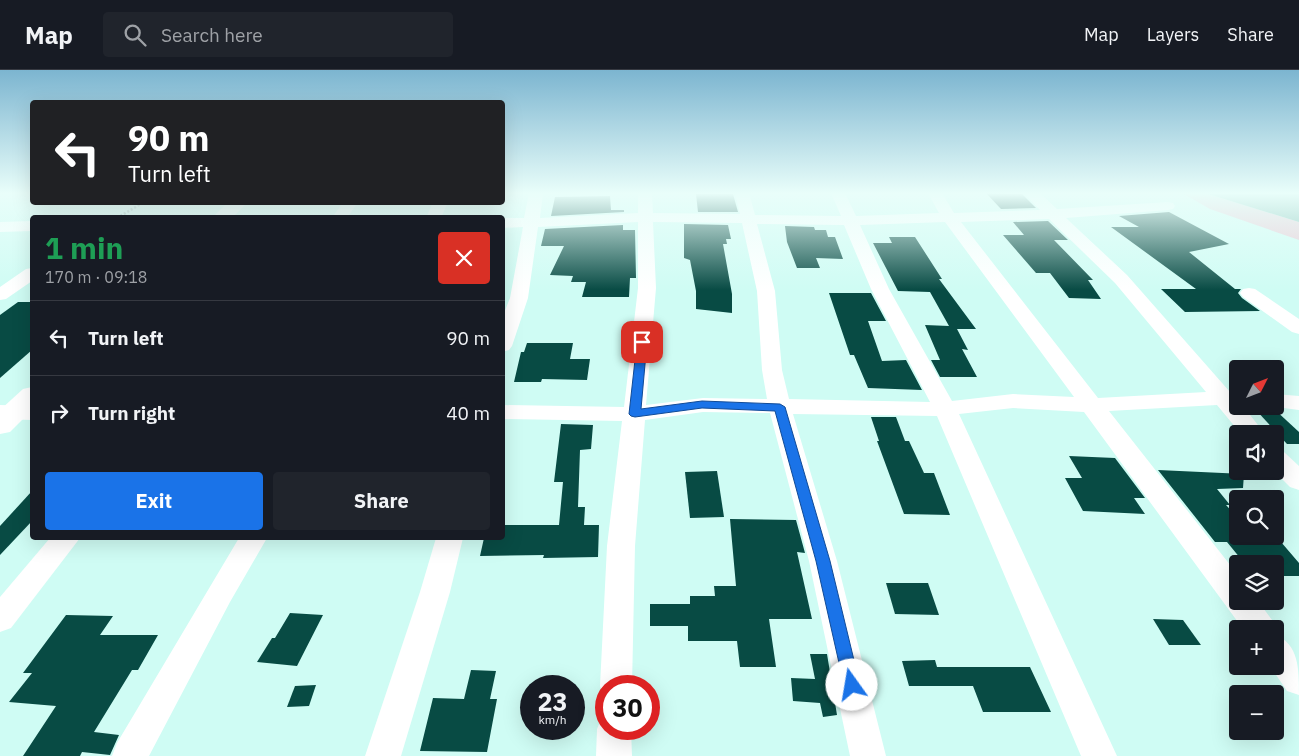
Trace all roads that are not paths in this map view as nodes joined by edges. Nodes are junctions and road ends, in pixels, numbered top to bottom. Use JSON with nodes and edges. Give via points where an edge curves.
{"nodes":[{"id":1,"x":531,"y":225,"type":"edge"},
{"id":2,"x":647,"y":225,"type":"edge"},
{"id":3,"x":750,"y":225,"type":"edge"},
{"id":4,"x":853,"y":225,"type":"edge"},
{"id":5,"x":955,"y":225,"type":"edge"},
{"id":6,"x":1066,"y":225,"type":"edge"},
{"id":7,"x":30,"y":226,"type":"edge"},
{"id":8,"x":0,"y":227,"type":"edge"},
{"id":9,"x":30,"y":274,"type":"edge"},
{"id":10,"x":1249,"y":293,"type":"dead end"},
{"id":11,"x":0,"y":294,"type":"edge"},
{"id":12,"x":1299,"y":328,"type":"edge"},
{"id":13,"x":505,"y":338,"type":"edge"},
{"id":14,"x":1229,"y":397,"type":"edge"},
{"id":15,"x":1229,"y":398,"type":"edge"},
{"id":16,"x":1284,"y":402,"type":"edge"},
{"id":17,"x":1299,"y":403,"type":"edge"},
{"id":18,"x":1093,"y":405,"type":"junction"},
{"id":19,"x":780,"y":407,"type":"junction"},
{"id":20,"x":945,"y":409,"type":"junction"},
{"id":21,"x":505,"y":412,"type":"edge"},
{"id":22,"x":635,"y":414,"type":"junction"},
{"id":23,"x":1284,"y":467,"type":"edge"},
{"id":24,"x":1299,"y":481,"type":"edge"},
{"id":25,"x":64,"y":540,"type":"edge"},
{"id":26,"x":252,"y":540,"type":"edge"},
{"id":27,"x":448,"y":540,"type":"edge"},
{"id":28,"x":1229,"y":586,"type":"edge"},
{"id":29,"x":0,"y":619,"type":"edge"},
{"id":30,"x":1284,"y":660,"type":"edge"},
{"id":31,"x":616,"y":675,"type":"edge"},
{"id":32,"x":1299,"y":680,"type":"edge"},
{"id":33,"x":614,"y":740,"type":"edge"},
{"id":34,"x":130,"y":756,"type":"edge"},
{"id":35,"x":383,"y":756,"type":"edge"},
{"id":36,"x":614,"y":756,"type":"edge"},
{"id":37,"x":868,"y":756,"type":"edge"},
{"id":38,"x":1099,"y":756,"type":"edge"}],
"edges":[{"from":1,"to":13,"type":"street","via":[[519,298]]},
{"from":2,"to":22,"type":"street","via":[[647,288]]},
{"from":3,"to":19,"type":"street","via":[[766,291],[772,370]]},
{"from":4,"to":20,"type":"street","via":[[880,289]]},
{"from":5,"to":18,"type":"street"},
{"from":6,"to":14,"type":"street","via":[[1121,279]]},
{"from":7,"to":8,"type":"street"},
{"from":9,"to":11,"type":"street"},
{"from":10,"to":12,"type":"street"},
{"from":15,"to":18,"type":"street"},
{"from":16,"to":17,"type":"street"},
{"from":18,"to":20,"type":"street","via":[[1014,401]]},
{"from":18,"to":28,"type":"street"},
{"from":19,"to":20,"type":"street"},
{"from":19,"to":22,"type":"street","via":[[702,405]]},
{"from":19,"to":37,"type":"street","via":[[823,561]]},
{"from":20,"to":38,"type":"street"},
{"from":21,"to":22,"type":"street"},
{"from":22,"to":31,"type":"street","via":[[621,546]]},
{"from":23,"to":24,"type":"street"},
{"from":25,"to":29,"type":"street"},
{"from":26,"to":34,"type":"street"},
{"from":27,"to":35,"type":"street","via":[[435,592]]},
{"from":30,"to":32,"type":"street"},
{"from":33,"to":36,"type":"street"}]}
